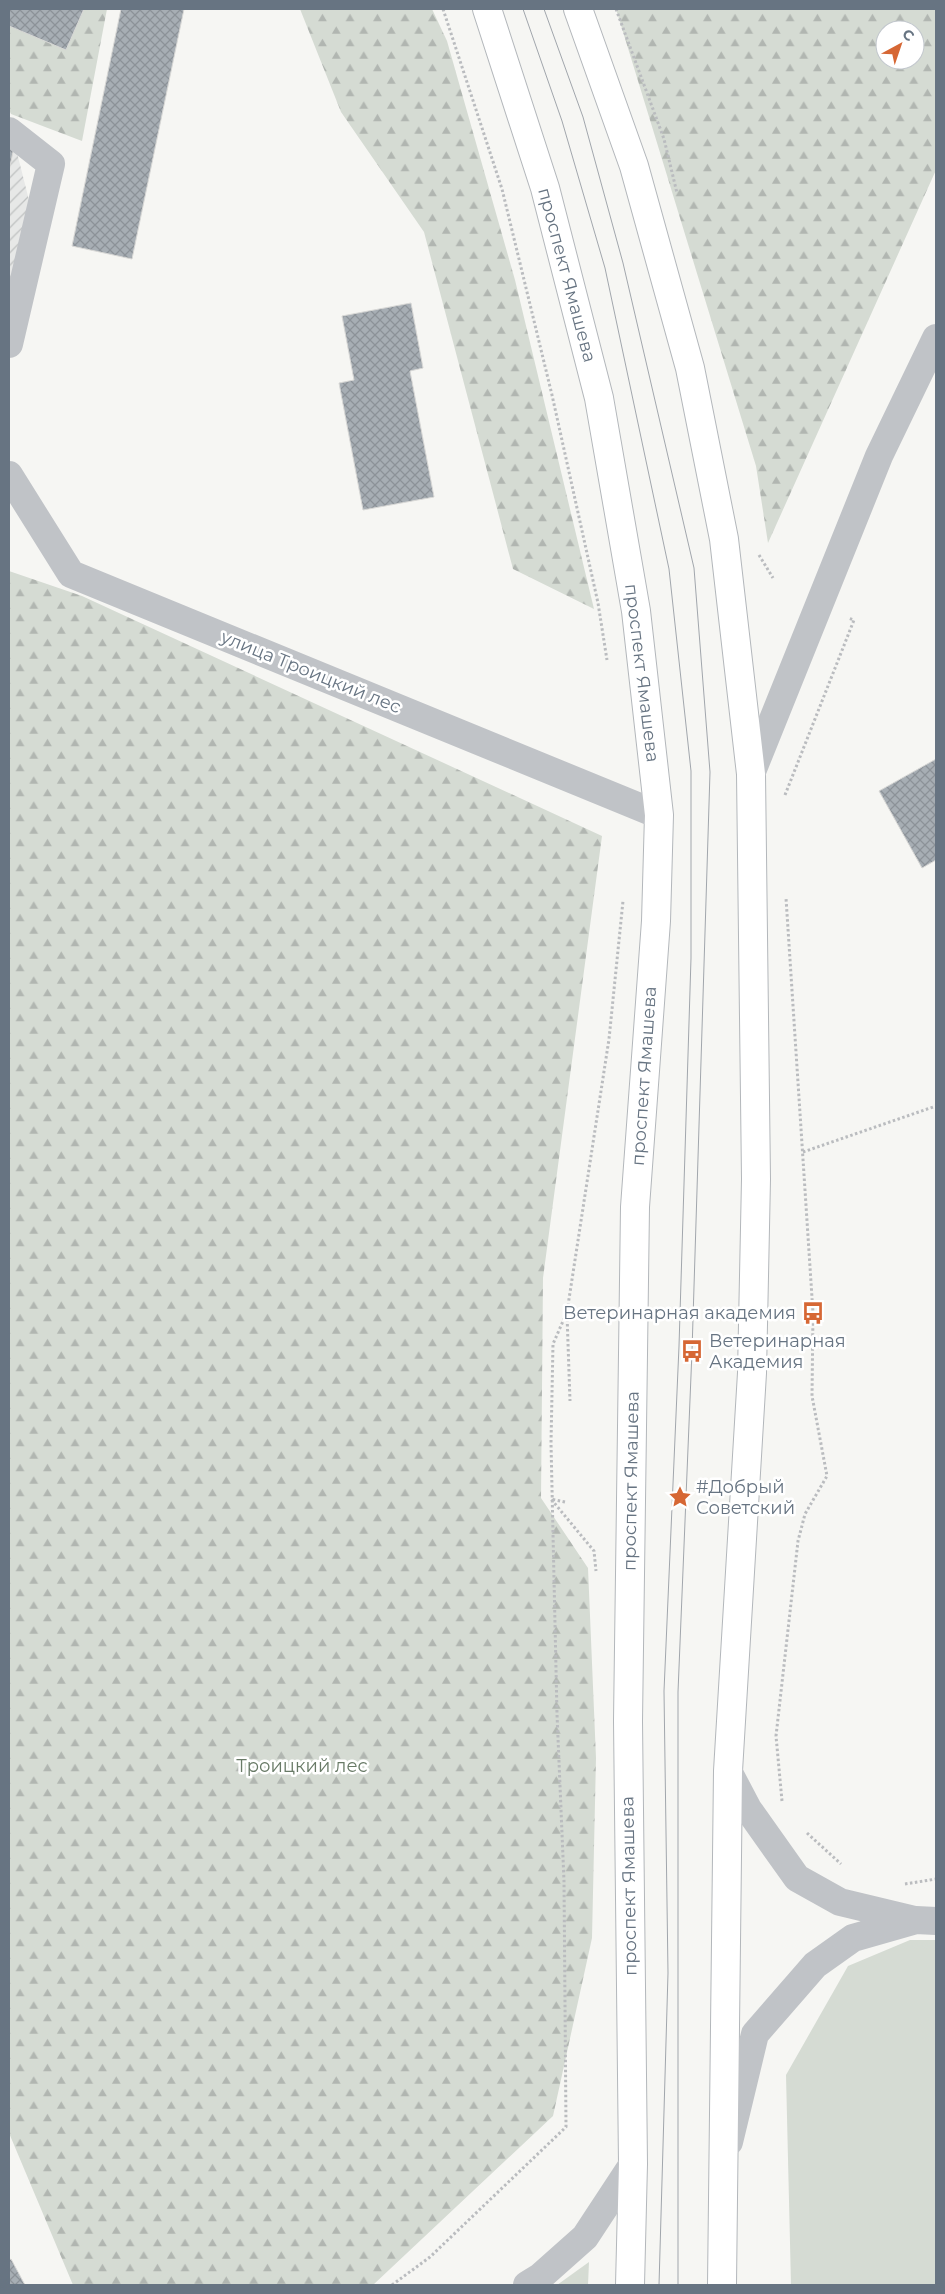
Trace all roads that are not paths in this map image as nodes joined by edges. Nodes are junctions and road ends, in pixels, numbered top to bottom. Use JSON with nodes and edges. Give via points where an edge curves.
{"nodes":[{"id":1,"x":487,"y":9,"type":"edge"},
{"id":2,"x":578,"y":9,"type":"edge"},
{"id":3,"x":9,"y":131,"type":"edge"},
{"id":4,"x":936,"y":338,"type":"edge"},
{"id":5,"x":9,"y":344,"type":"edge"},
{"id":6,"x":9,"y":475,"type":"edge"},
{"id":7,"x":751,"y":774,"type":"junction"},
{"id":8,"x":659,"y":815,"type":"junction"},
{"id":9,"x":728,"y":1771,"type":"junction"},
{"id":10,"x":926,"y":1921,"type":"edge"},
{"id":11,"x":633,"y":2164,"type":"junction"},
{"id":12,"x":724,"y":2165,"type":"junction"},
{"id":13,"x":527,"y":2285,"type":"edge"},
{"id":14,"x":630,"y":2285,"type":"edge"},
{"id":15,"x":722,"y":2285,"type":"edge"}],
"edges":[{"from":1,"to":8,"type":"main road","name":"проспект Ямашева","via":[[545,188],[599,398],[636,611]]},
{"from":2,"to":7,"type":"main road","via":[[634,166],[690,368],[724,539]]},
{"from":3,"to":5,"type":"street","via":[[52,164]]},
{"from":4,"to":7,"type":"street","via":[[880,456]]},
{"from":6,"to":8,"type":"street","name":"улица Троицкий лес","via":[[71,574]]},
{"from":7,"to":9,"type":"main road","via":[[756,1179],[752,1373]]},
{"from":8,"to":11,"type":"main road","name":"проспект Ямашева","via":[[656,921],[635,1207],[628,1721]]},
{"from":9,"to":10,"type":"street","via":[[748,1810],[797,1878],[840,1902]]},
{"from":9,"to":12,"type":"main road"},
{"from":10,"to":12,"type":"street","via":[[853,1938],[814,1965],[755,2034]]},
{"from":11,"to":13,"type":"street","via":[[585,2236]]},
{"from":11,"to":14,"type":"main road","name":"проспект Ямашева"},
{"from":12,"to":15,"type":"main road"}]}
